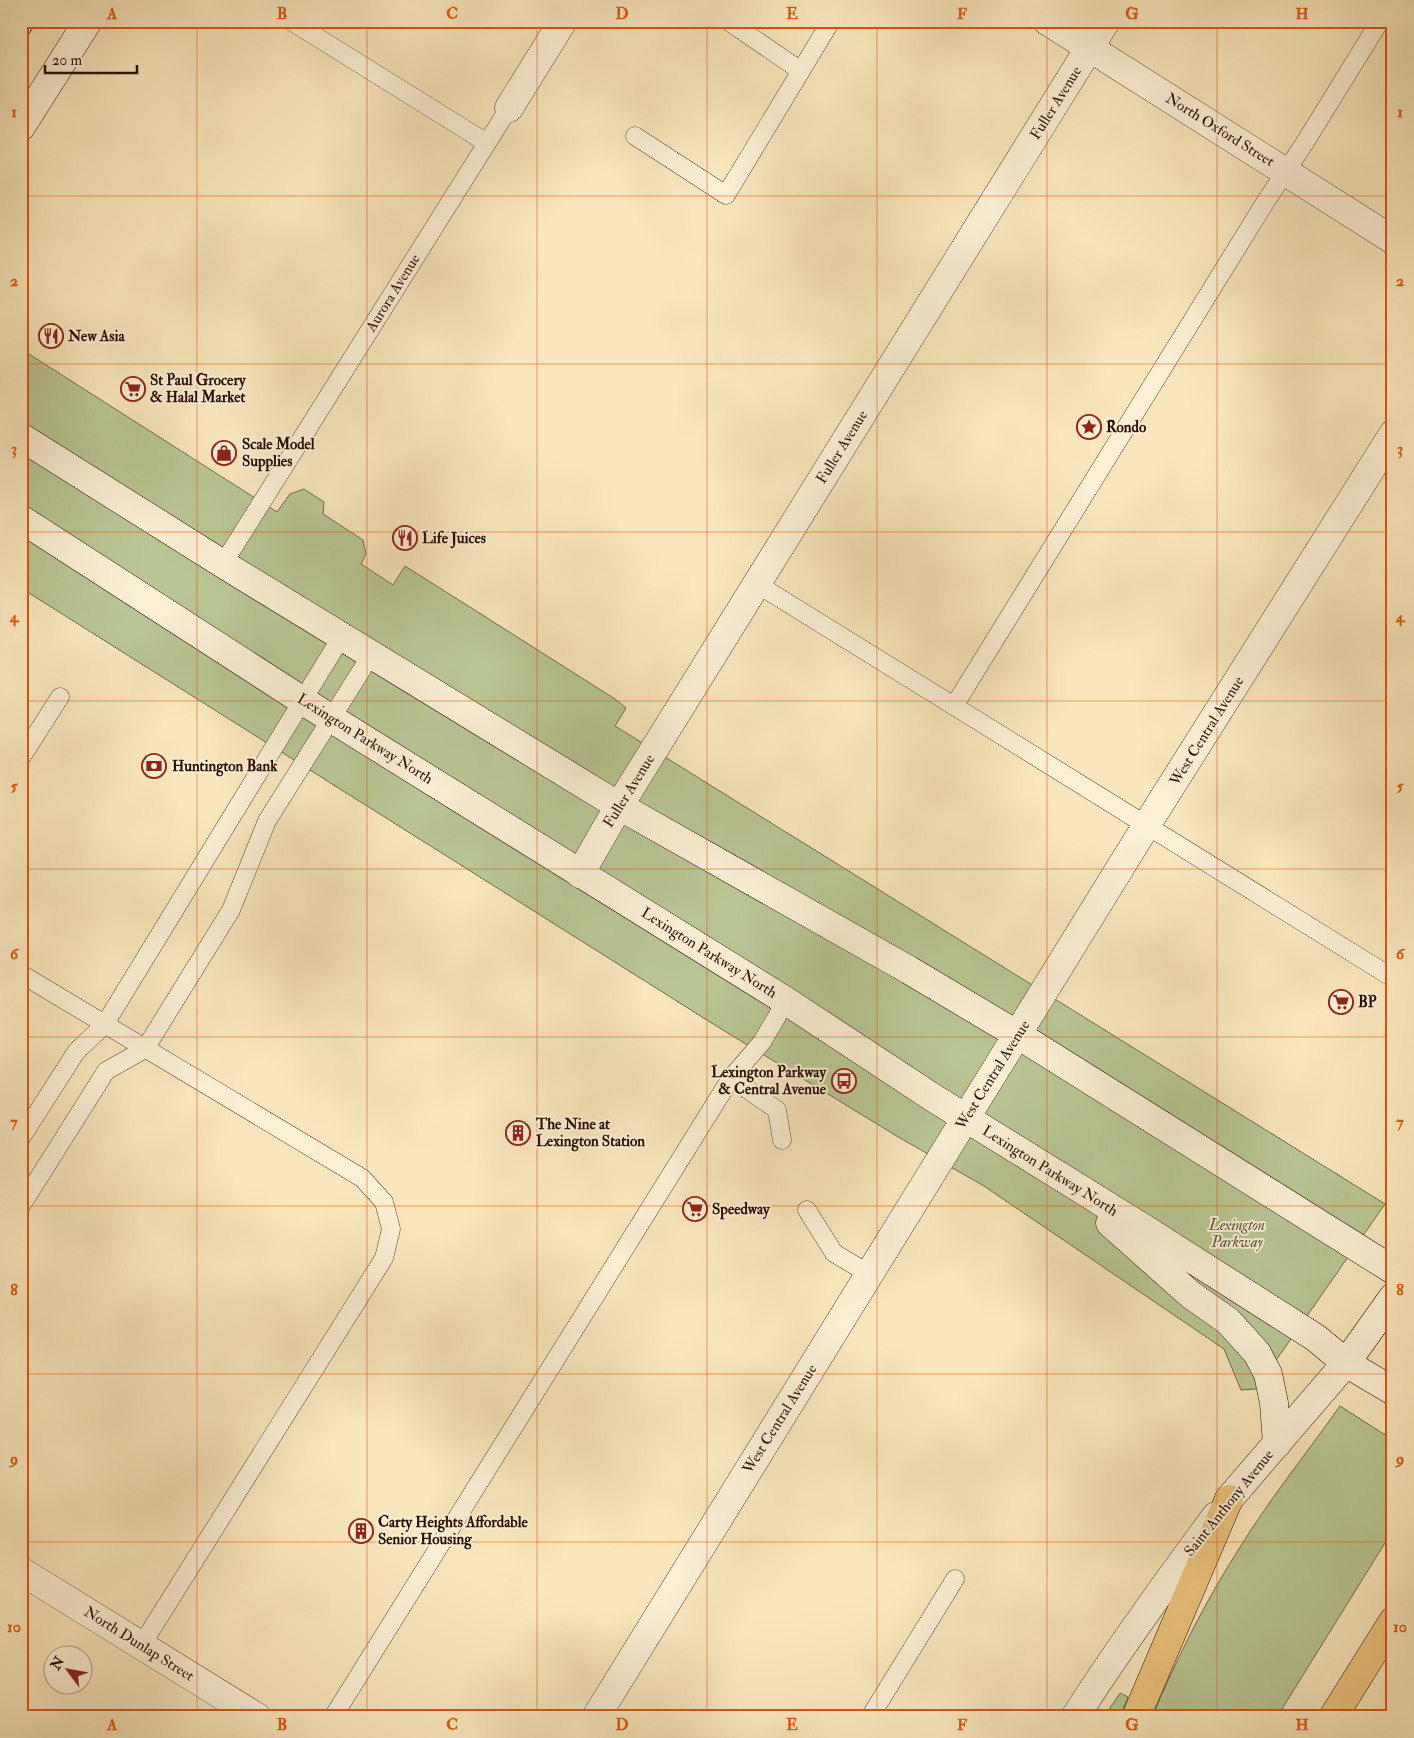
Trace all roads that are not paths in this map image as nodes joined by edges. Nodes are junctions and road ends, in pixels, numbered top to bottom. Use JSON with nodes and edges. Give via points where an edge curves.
{"nodes":[{"id":1,"x":88,"y":21,"type":"edge"},
{"id":2,"x":290,"y":21,"type":"edge"},
{"id":3,"x":563,"y":21,"type":"edge"},
{"id":4,"x":728,"y":21,"type":"edge"},
{"id":5,"x":831,"y":21,"type":"edge"},
{"id":6,"x":1048,"y":21,"type":"edge"},
{"id":7,"x":1106,"y":21,"type":"edge"},
{"id":8,"x":1380,"y":21,"type":"edge"},
{"id":9,"x":1090,"y":48,"type":"junction"},
{"id":10,"x":801,"y":71,"type":"junction"},
{"id":11,"x":509,"y":108,"type":"joint"},
{"id":12,"x":21,"y":127,"type":"edge"},
{"id":13,"x":635,"y":136,"type":"dead end"},
{"id":14,"x":486,"y":143,"type":"junction"},
{"id":15,"x":1285,"y":172,"type":"junction"},
{"id":16,"x":1393,"y":240,"type":"edge"},
{"id":17,"x":1393,"y":434,"type":"edge"},
{"id":18,"x":21,"y":437,"type":"edge"},
{"id":19,"x":21,"y":519,"type":"edge"},
{"id":20,"x":223,"y":564,"type":"junction"},
{"id":21,"x":757,"y":584,"type":"junction"},
{"id":22,"x":342,"y":636,"type":"junction"},
{"id":23,"x":370,"y":655,"type":"junction"},
{"id":24,"x":60,"y":697,"type":"dead end"},
{"id":25,"x":303,"y":701,"type":"junction"},
{"id":26,"x":954,"y":706,"type":"junction"},
{"id":27,"x":330,"y":718,"type":"junction"},
{"id":28,"x":21,"y":758,"type":"edge"},
{"id":29,"x":620,"y":806,"type":"junction"},
{"id":30,"x":1146,"y":826,"type":"junction"},
{"id":31,"x":580,"y":874,"type":"junction"},
{"id":32,"x":21,"y":974,"type":"edge"},
{"id":33,"x":1393,"y":978,"type":"edge"},
{"id":34,"x":786,"y":1001,"type":"junction"},
{"id":35,"x":105,"y":1024,"type":"junction"},
{"id":36,"x":1018,"y":1035,"type":"junction"},
{"id":37,"x":145,"y":1049,"type":"junction"},
{"id":38,"x":731,"y":1078,"type":"junction"},
{"id":39,"x":965,"y":1118,"type":"junction"},
{"id":40,"x":21,"y":1138,"type":"edge"},
{"id":41,"x":782,"y":1140,"type":"dead end"},
{"id":42,"x":1057,"y":1175,"type":"junction"},
{"id":43,"x":21,"y":1206,"type":"edge"},
{"id":44,"x":808,"y":1210,"type":"dead end"},
{"id":45,"x":1393,"y":1270,"type":"edge"},
{"id":46,"x":869,"y":1274,"type":"junction"},
{"id":47,"x":1393,"y":1298,"type":"edge"},
{"id":48,"x":1346,"y":1363,"type":"junction"},
{"id":49,"x":1393,"y":1391,"type":"edge"},
{"id":50,"x":1277,"y":1444,"type":"junction"},
{"id":51,"x":1229,"y":1499,"type":"junction"},
{"id":52,"x":21,"y":1571,"type":"edge"},
{"id":53,"x":955,"y":1579,"type":"dead end"},
{"id":54,"x":1393,"y":1620,"type":"edge"},
{"id":55,"x":141,"y":1646,"type":"junction"},
{"id":56,"x":257,"y":1717,"type":"edge"},
{"id":57,"x":333,"y":1717,"type":"edge"},
{"id":58,"x":596,"y":1717,"type":"edge"},
{"id":59,"x":870,"y":1717,"type":"edge"},
{"id":60,"x":1075,"y":1717,"type":"edge"},
{"id":61,"x":1136,"y":1717,"type":"edge"},
{"id":62,"x":1333,"y":1717,"type":"edge"}],
"edges":[{"from":1,"to":12,"type":"main road"},
{"from":2,"to":14,"type":"lane"},
{"from":3,"to":11,"type":"main road","name":"Aurora Avenue"},
{"from":4,"to":10,"type":"lane"},
{"from":5,"to":10,"type":"lane"},
{"from":6,"to":9,"type":"main road","name":"North Oxford Street"},
{"from":7,"to":9,"type":"main road","name":"Fuller Avenue"},
{"from":8,"to":15,"type":"lane"},
{"from":9,"to":15,"type":"main road","name":"North Oxford Street"},
{"from":9,"to":21,"type":"main road","name":"Fuller Avenue"},
{"from":10,"to":13,"type":"lane","via":[[726,195]]},
{"from":11,"to":14,"type":"lane","name":"Aurora Avenue"},
{"from":14,"to":20,"type":"lane","name":"Aurora Avenue"},
{"from":15,"to":16,"type":"main road","name":"North Oxford Street"},
{"from":15,"to":26,"type":"lane"},
{"from":17,"to":30,"type":"main road","name":"West Central Avenue"},
{"from":18,"to":20,"type":"main road"},
{"from":19,"to":25,"type":"main road","name":"Lexington Parkway North"},
{"from":20,"to":22,"type":"main road"},
{"from":21,"to":26,"type":"lane"},
{"from":21,"to":29,"type":"main road","name":"Fuller Avenue"},
{"from":22,"to":23,"type":"main road"},
{"from":22,"to":25,"type":"lane"},
{"from":23,"to":27,"type":"lane"},
{"from":23,"to":29,"type":"main road"},
{"from":24,"to":28,"type":"lane"},
{"from":25,"to":27,"type":"main road","name":"Lexington Parkway North"},
{"from":25,"to":35,"type":"lane"},
{"from":26,"to":30,"type":"lane"},
{"from":27,"to":31,"type":"main road","name":"Lexington Parkway North"},
{"from":27,"to":37,"type":"lane","via":[[266,821],[231,910]]},
{"from":29,"to":31,"type":"main road","name":"Fuller Avenue"},
{"from":29,"to":36,"type":"main road"},
{"from":30,"to":33,"type":"lane"},
{"from":30,"to":36,"type":"main road","name":"West Central Avenue"},
{"from":31,"to":34,"type":"main road","name":"Lexington Parkway North"},
{"from":32,"to":35,"type":"lane"},
{"from":34,"to":38,"type":"lane","via":[[762,1042]]},
{"from":34,"to":39,"type":"main road","name":"Lexington Parkway North"},
{"from":35,"to":37,"type":"lane"},
{"from":35,"to":40,"type":"lane","via":[[76,1052]]},
{"from":36,"to":39,"type":"main road","name":"West Central Avenue"},
{"from":36,"to":45,"type":"main road"},
{"from":37,"to":43,"type":"lane","via":[[106,1071]]},
{"from":37,"to":55,"type":"lane","via":[[362,1178],[384,1202],[391,1229],[384,1258]]},
{"from":38,"to":41,"type":"lane","via":[[777,1110]]},
{"from":38,"to":57,"type":"lane"},
{"from":39,"to":42,"type":"main road","name":"Lexington Parkway North"},
{"from":39,"to":46,"type":"main road","name":"West Central Avenue"},
{"from":42,"to":48,"type":"main road","name":"Lexington Parkway North","via":[[1316,1338]]},
{"from":42,"to":50,"type":"main road","via":[[1191,1296],[1228,1321],[1257,1353],[1268,1374]]},
{"from":44,"to":46,"type":"lane","via":[[834,1253]]},
{"from":46,"to":58,"type":"main road","name":"West Central Avenue"},
{"from":47,"to":48,"type":"main road","name":"Saint Anthony Avenue"},
{"from":48,"to":49,"type":"main road","name":"Lexington Parkway North"},
{"from":48,"to":50,"type":"main road","name":"Saint Anthony Avenue"},
{"from":50,"to":51,"type":"main road","name":"Saint Anthony Avenue"},
{"from":51,"to":60,"type":"main road","name":"Saint Anthony Avenue","via":[[1168,1580]]},
{"from":51,"to":61,"type":"highway"},
{"from":52,"to":55,"type":"main road","name":"North Dunlap Street"},
{"from":53,"to":59,"type":"lane"},
{"from":54,"to":62,"type":"highway"},
{"from":55,"to":56,"type":"main road","name":"North Dunlap Street"}]}
